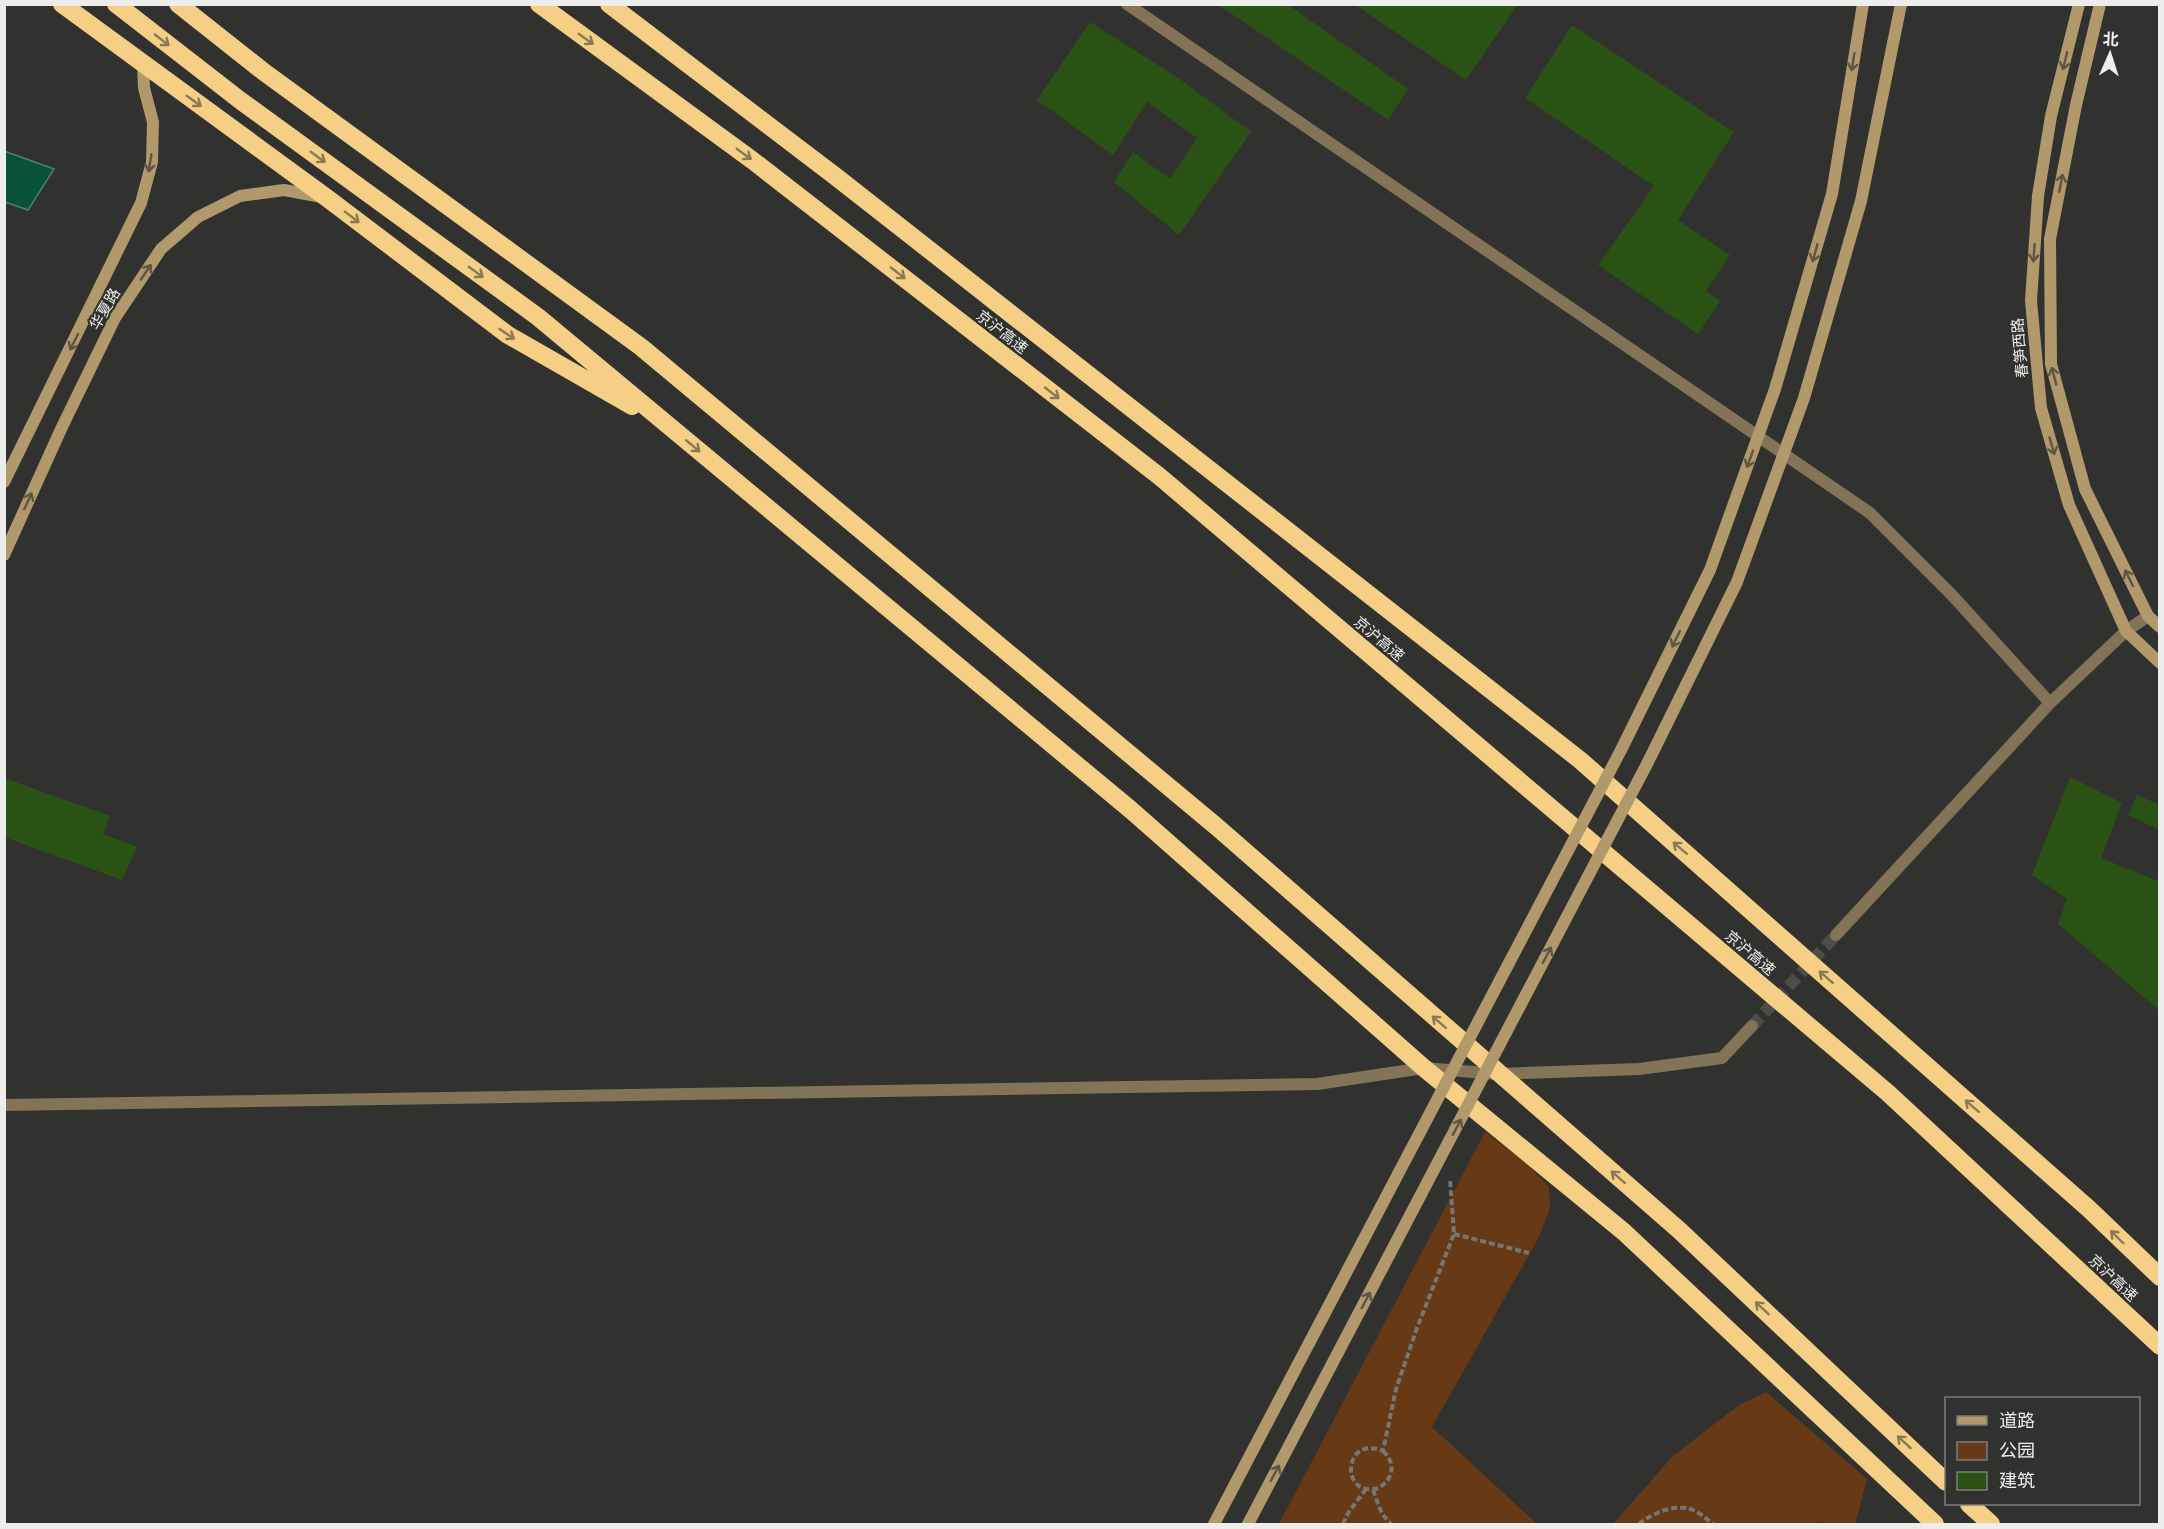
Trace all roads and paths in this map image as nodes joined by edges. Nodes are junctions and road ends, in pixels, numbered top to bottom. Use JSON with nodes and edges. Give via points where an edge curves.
{"nodes":[{"id":1,"x":63,"y":4,"type":"edge"},
{"id":2,"x":116,"y":4,"type":"edge"},
{"id":3,"x":178,"y":4,"type":"edge"},
{"id":4,"x":539,"y":4,"type":"edge"},
{"id":5,"x":609,"y":4,"type":"edge"},
{"id":6,"x":1127,"y":4,"type":"edge"},
{"id":7,"x":1863,"y":4,"type":"edge"},
{"id":8,"x":1901,"y":4,"type":"edge"},
{"id":9,"x":2079,"y":4,"type":"edge"},
{"id":10,"x":2100,"y":4,"type":"edge"},
{"id":11,"x":143,"y":64,"type":"junction"},
{"id":12,"x":327,"y":198,"type":"junction"},
{"id":13,"x":674,"y":430,"type":"junction"},
{"id":14,"x":4,"y":482,"type":"edge"},
{"id":15,"x":4,"y":555,"type":"edge"},
{"id":16,"x":2148,"y":616,"type":"junction"},
{"id":17,"x":2160,"y":627,"type":"edge"},
{"id":18,"x":2126,"y":631,"type":"junction"},
{"id":19,"x":2160,"y":663,"type":"edge"},
{"id":20,"x":2050,"y":703,"type":"junction"},
{"id":21,"x":1836,"y":935,"type":"tunnel mouth"},
{"id":22,"x":1752,"y":1026,"type":"tunnel mouth"},
{"id":23,"x":1424,"y":1068,"type":"junction"},
{"id":24,"x":1498,"y":1074,"type":"junction"},
{"id":25,"x":4,"y":1105,"type":"edge"},
{"id":26,"x":1450,"y":1179,"type":"dead end"},
{"id":27,"x":1454,"y":1234,"type":"junction"},
{"id":28,"x":1529,"y":1253,"type":"dead end"},
{"id":29,"x":2160,"y":1277,"type":"edge"},
{"id":30,"x":2160,"y":1346,"type":"edge"},
{"id":31,"x":1383,"y":1451,"type":"junction"},
{"id":32,"x":1945,"y":1480,"type":"edge"},
{"id":33,"x":1366,"y":1489,"type":"junction"},
{"id":34,"x":1373,"y":1490,"type":"junction"},
{"id":35,"x":1971,"y":1505,"type":"edge"},
{"id":36,"x":1214,"y":1524,"type":"edge"},
{"id":37,"x":1248,"y":1524,"type":"edge"},
{"id":38,"x":1343,"y":1524,"type":"edge"},
{"id":39,"x":1391,"y":1524,"type":"edge"},
{"id":40,"x":1639,"y":1524,"type":"edge"},
{"id":41,"x":1713,"y":1524,"type":"edge"},
{"id":42,"x":1935,"y":1524,"type":"edge"},
{"id":43,"x":1991,"y":1524,"type":"edge"}],
"edges":[{"from":1,"to":11,"type":"highway"},
{"from":2,"to":13,"type":"highway","one_way":true,"via":[[241,101],[538,317]]},
{"from":24,"to":3,"type":"highway","one_way":true,"via":[[1217,827],[641,347],[264,72]]},
{"from":4,"to":30,"type":"highway","name":"京沪高速","one_way":true,"via":[[752,160],[1159,476],[1888,1093]]},
{"from":29,"to":5,"type":"highway","name":"京沪高速","one_way":true,"via":[[2089,1209],[1580,760],[835,176]]},
{"from":6,"to":20,"type":"street","via":[[1870,513],[1951,594]]},
{"from":7,"to":36,"type":"main road","one_way":true,"bridge":true,"via":[[1832,194],[1776,389],[1710,570],[1621,750]]},
{"from":37,"to":8,"type":"main road","one_way":true,"bridge":true,"via":[[1647,764],[1737,582],[1804,398],[1861,201]]},
{"from":9,"to":18,"type":"main road","name":"春笋西路","one_way":true,"via":[[2052,116],[2038,196],[2031,301],[2041,408],[2069,505]]},
{"from":16,"to":10,"type":"main road","name":"春笋西路","one_way":true,"via":[[2085,489],[2051,364],[2050,239]]},
{"from":11,"to":12,"type":"highway","one_way":true},
{"from":11,"to":14,"type":"main road","name":"华夏路","one_way":true,"via":[[144,88],[153,122],[152,162],[141,203]]},
{"from":12,"to":13,"type":"highway","one_way":true,"via":[[507,335]]},
{"from":15,"to":12,"type":"main road","name":"华夏路","one_way":true,"via":[[115,318],[162,249],[198,217],[240,196],[284,190]]},
{"from":13,"to":23,"type":"highway","one_way":true,"via":[[1131,810]]},
{"from":16,"to":17,"type":"main road","name":"春笋西路"},
{"from":16,"to":18,"type":"street"},
{"from":18,"to":19,"type":"main road","name":"春笋西路"},
{"from":18,"to":20,"type":"street"},
{"from":20,"to":21,"type":"street"},
{"from":22,"to":24,"type":"street","via":[[1722,1058],[1638,1069]]},
{"from":23,"to":24,"type":"street"},
{"from":23,"to":25,"type":"street","via":[[1317,1084]]},
{"from":23,"to":42,"type":"highway","via":[[1624,1232]]},
{"from":32,"to":24,"type":"highway","one_way":true,"via":[[1679,1230]]},
{"from":26,"to":27,"type":"path"},
{"from":27,"to":28,"type":"path"},
{"from":27,"to":31,"type":"path","via":[[1400,1379]]},
{"from":31,"to":33,"type":"path","via":[[1360,1451],[1351,1463],[1352,1477]]},
{"from":31,"to":34,"type":"path","via":[[1392,1471],[1386,1484]]},
{"from":33,"to":34,"type":"path"},
{"from":33,"to":38,"type":"path"},
{"from":34,"to":39,"type":"path","via":[[1382,1514]]},
{"from":35,"to":43,"type":"highway"},
{"from":40,"to":41,"type":"path","via":[[1672,1508],[1692,1509]]}]}
